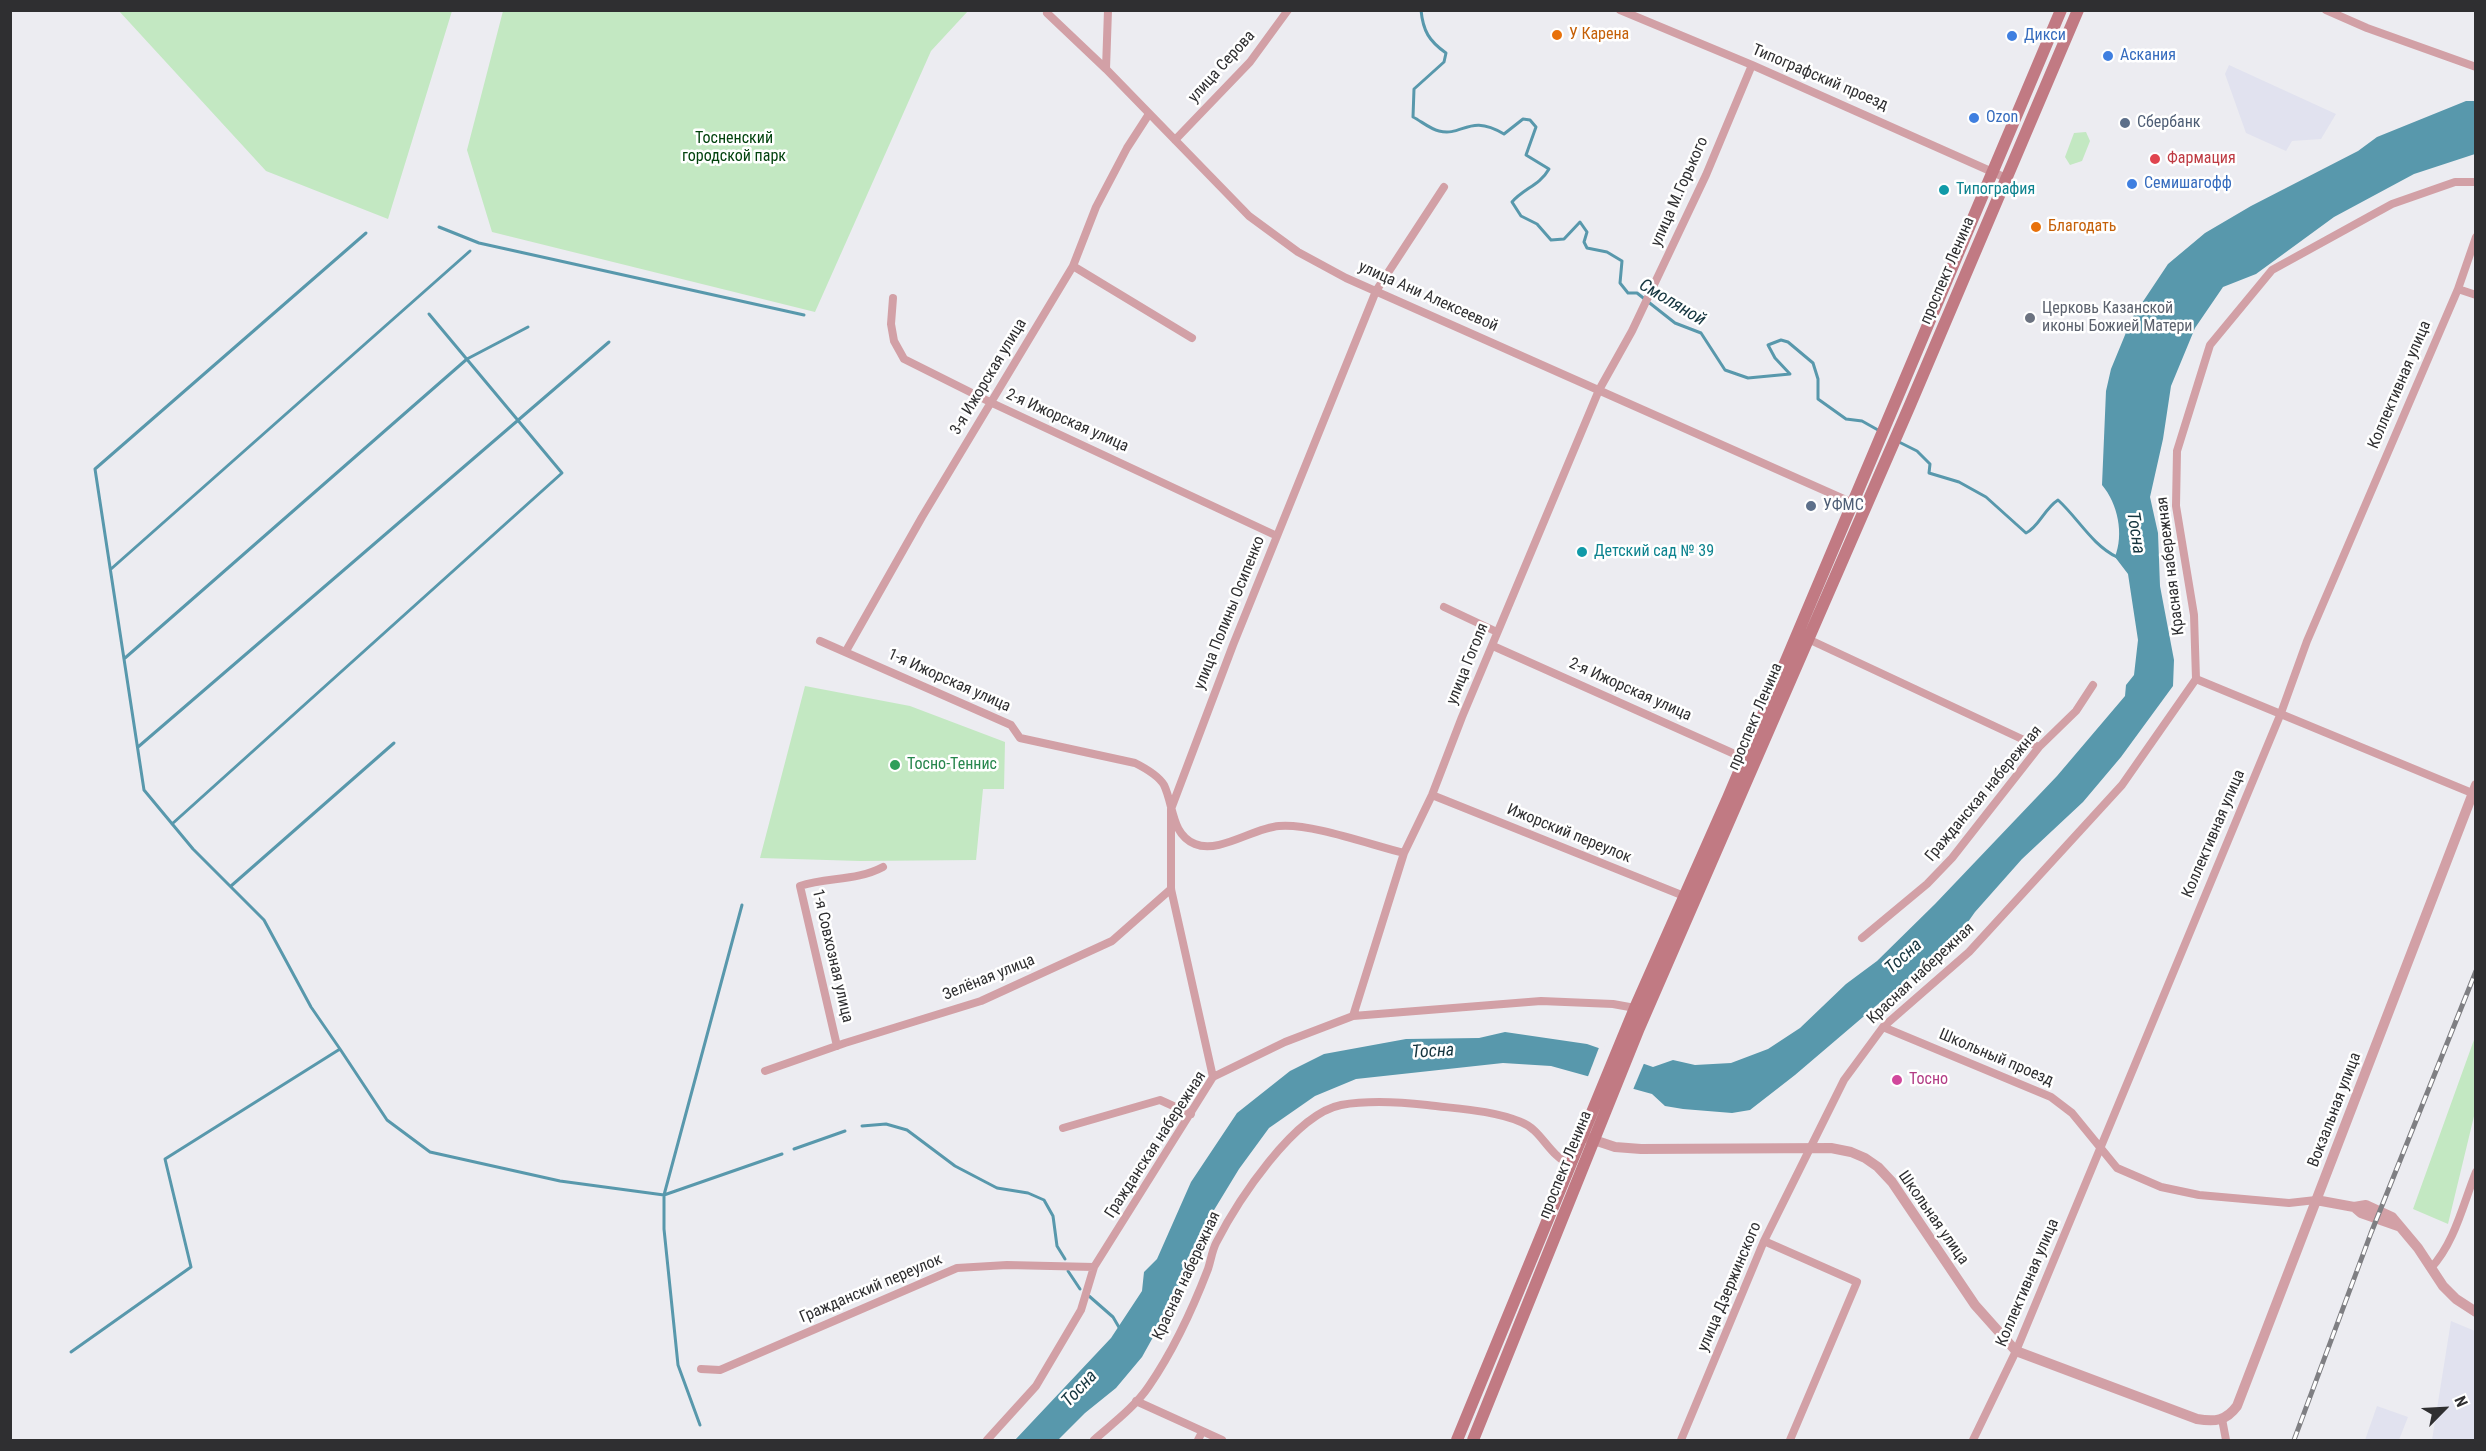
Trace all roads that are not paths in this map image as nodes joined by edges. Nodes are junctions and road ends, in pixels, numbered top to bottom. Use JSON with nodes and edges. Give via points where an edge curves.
{"nodes":[{"id":1,"x":1108,"y":10,"type":"edge"},
{"id":2,"x":1288,"y":10,"type":"edge"},
{"id":3,"x":1620,"y":10,"type":"edge"},
{"id":4,"x":2061,"y":10,"type":"edge"},
{"id":5,"x":2078,"y":10,"type":"edge"},
{"id":6,"x":2326,"y":10,"type":"edge"},
{"id":7,"x":1047,"y":13,"type":"dead end"},
{"id":8,"x":1752,"y":65,"type":"junction"},
{"id":9,"x":2475,"y":67,"type":"edge"},
{"id":10,"x":1106,"y":69,"type":"junction"},
{"id":11,"x":1149,"y":114,"type":"junction"},
{"id":12,"x":1175,"y":140,"type":"junction"},
{"id":13,"x":1993,"y":172,"type":"junction"},
{"id":14,"x":2006,"y":178,"type":"junction"},
{"id":15,"x":2475,"y":182,"type":"edge"},
{"id":16,"x":1444,"y":187,"type":"dead end"},
{"id":17,"x":2475,"y":237,"type":"edge"},
{"id":18,"x":1073,"y":266,"type":"junction"},
{"id":19,"x":2458,"y":289,"type":"junction"},
{"id":20,"x":1376,"y":291,"type":"junction"},
{"id":21,"x":2475,"y":295,"type":"edge"},
{"id":22,"x":893,"y":298,"type":"dead end"},
{"id":23,"x":1632,"y":331,"type":"joint"},
{"id":24,"x":1192,"y":338,"type":"dead end"},
{"id":25,"x":1599,"y":390,"type":"junction"},
{"id":26,"x":992,"y":403,"type":"junction"},
{"id":27,"x":1874,"y":468,"type":"junction"},
{"id":28,"x":1858,"y":505,"type":"junction"},
{"id":29,"x":1277,"y":536,"type":"junction"},
{"id":30,"x":1444,"y":607,"type":"dead end"},
{"id":31,"x":1497,"y":632,"type":"junction"},
{"id":32,"x":1808,"y":639,"type":"junction"},
{"id":33,"x":820,"y":641,"type":"dead end"},
{"id":34,"x":1493,"y":646,"type":"junction"},
{"id":35,"x":846,"y":651,"type":"junction"},
{"id":36,"x":2196,"y":679,"type":"junction"},
{"id":37,"x":2093,"y":685,"type":"dead end"},
{"id":38,"x":2281,"y":713,"type":"junction"},
{"id":39,"x":2039,"y":747,"type":"junction"},
{"id":40,"x":1750,"y":760,"type":"junction"},
{"id":41,"x":2474,"y":789,"type":"edge"},
{"id":42,"x":1432,"y":795,"type":"junction"},
{"id":43,"x":1171,"y":809,"type":"junction"},
{"id":44,"x":1404,"y":853,"type":"junction"},
{"id":45,"x":883,"y":867,"type":"dead end"},
{"id":46,"x":1171,"y":889,"type":"junction"},
{"id":47,"x":1690,"y":899,"type":"junction"},
{"id":48,"x":1862,"y":938,"type":"dead end"},
{"id":49,"x":1635,"y":1008,"type":"junction"},
{"id":50,"x":1353,"y":1016,"type":"junction"},
{"id":51,"x":1634,"y":1026,"type":"junction"},
{"id":52,"x":1883,"y":1027,"type":"junction"},
{"id":53,"x":837,"y":1046,"type":"junction"},
{"id":54,"x":765,"y":1071,"type":"dead end"},
{"id":55,"x":1214,"y":1077,"type":"junction"},
{"id":56,"x":1191,"y":1114,"type":"junction"},
{"id":57,"x":1063,"y":1128,"type":"dead end"},
{"id":58,"x":1588,"y":1138,"type":"junction"},
{"id":59,"x":2101,"y":1147,"type":"junction"},
{"id":60,"x":1810,"y":1148,"type":"junction"},
{"id":61,"x":1571,"y":1165,"type":"junction"},
{"id":62,"x":2475,"y":1172,"type":"edge"},
{"id":63,"x":2316,"y":1200,"type":"junction"},
{"id":64,"x":1764,"y":1241,"type":"junction"},
{"id":65,"x":1094,"y":1267,"type":"junction"},
{"id":66,"x":2431,"y":1268,"type":"junction"},
{"id":67,"x":2475,"y":1312,"type":"edge"},
{"id":68,"x":2016,"y":1351,"type":"junction"},
{"id":69,"x":701,"y":1369,"type":"dead end"},
{"id":70,"x":1136,"y":1401,"type":"junction"},
{"id":71,"x":2222,"y":1419,"type":"junction"},
{"id":72,"x":1200,"y":1436,"type":"edge"},
{"id":73,"x":987,"y":1440,"type":"edge"},
{"id":74,"x":1094,"y":1440,"type":"edge"},
{"id":75,"x":1222,"y":1440,"type":"edge"},
{"id":76,"x":1457,"y":1440,"type":"edge"},
{"id":77,"x":1473,"y":1440,"type":"edge"},
{"id":78,"x":1681,"y":1440,"type":"edge"},
{"id":79,"x":1790,"y":1440,"type":"edge"},
{"id":80,"x":1973,"y":1440,"type":"edge"},
{"id":81,"x":2226,"y":1440,"type":"edge"}],
"edges":[{"from":1,"to":10,"type":"street"},
{"from":2,"to":12,"type":"street","name":"улица Серова","via":[[1250,62]]},
{"from":3,"to":8,"type":"street","name":"Типографский проезд"},
{"from":4,"to":13,"type":"main road","name":"проспект Ленина"},
{"from":5,"to":14,"type":"main road","name":"проспект Ленина"},
{"from":6,"to":9,"type":"street"},
{"from":7,"to":10,"type":"street","name":"улица Ани Алексеевой"},
{"from":8,"to":13,"type":"street","name":"Типографский проезд"},
{"from":8,"to":23,"type":"street","name":"улица М.Горького","via":[[1706,175]]},
{"from":10,"to":11,"type":"street","name":"улица Ани Алексеевой"},
{"from":11,"to":12,"type":"street","name":"улица Ани Алексеевой"},
{"from":11,"to":18,"type":"street","name":"3-я Ижорская улица","via":[[1096,207]]},
{"from":12,"to":20,"type":"street","name":"улица Ани Алексеевой","via":[[1249,216],[1278,238]]},
{"from":13,"to":14,"type":"street","name":"Типографский проезд"},
{"from":13,"to":27,"type":"main road","name":"проспект Ленина"},
{"from":14,"to":27,"type":"main road","name":"проспект Ленина","via":[[1910,405]]},
{"from":15,"to":36,"type":"street","name":"Красная набережная","via":[[2455,182],[2392,204],[2272,270],[2210,345],[2177,451],[2176,506],[2194,615]]},
{"from":16,"to":20,"type":"street","name":"улица Полины Осипенко"},
{"from":17,"to":19,"type":"street","name":"Коллективная улица"},
{"from":18,"to":24,"type":"street"},
{"from":18,"to":26,"type":"street","name":"3-я Ижорская улица"},
{"from":19,"to":21,"type":"street"},
{"from":19,"to":38,"type":"street","name":"Коллективная улица","via":[[2307,641]]},
{"from":20,"to":25,"type":"street","name":"улица Ани Алексеевой"},
{"from":20,"to":29,"type":"street","name":"улица Полины Осипенко"},
{"from":22,"to":26,"type":"street","name":"2-я Ижорская улица","via":[[894,341],[904,359]]},
{"from":23,"to":25,"type":"street","name":"улица Гоголя"},
{"from":25,"to":28,"type":"street","name":"улица Ани Алексеевой"},
{"from":25,"to":31,"type":"street","name":"улица Гоголя"},
{"from":26,"to":29,"type":"street","name":"2-я Ижорская улица"},
{"from":26,"to":35,"type":"street","name":"3-я Ижорская улица"},
{"from":27,"to":28,"type":"main road","name":"проспект Ленина"},
{"from":28,"to":32,"type":"main road","name":"проспект Ленина"},
{"from":28,"to":40,"type":"main road","name":"проспект Ленина"},
{"from":29,"to":43,"type":"street","name":"улица Полины Осипенко"},
{"from":30,"to":31,"type":"street"},
{"from":31,"to":34,"type":"street","name":"улица Гоголя"},
{"from":32,"to":39,"type":"street"},
{"from":32,"to":40,"type":"main road","name":"проспект Ленина"},
{"from":33,"to":35,"type":"street","name":"1-я Ижорская улица"},
{"from":34,"to":40,"type":"street","name":"2-я Ижорская улица"},
{"from":34,"to":42,"type":"street","name":"улица Гоголя"},
{"from":35,"to":43,"type":"street","name":"1-я Ижорская улица","via":[[1011,724],[1020,738],[1135,763],[1163,783]]},
{"from":36,"to":38,"type":"street"},
{"from":36,"to":52,"type":"street","name":"Красная набережная","via":[[2122,785],[2053,863],[1969,952]]},
{"from":37,"to":39,"type":"street","name":"Гражданская набережная","via":[[2076,711]]},
{"from":38,"to":41,"type":"street"},
{"from":38,"to":59,"type":"street","name":"Коллективная улица"},
{"from":39,"to":48,"type":"street","name":"Гражданская набережная","via":[[1952,858]]},
{"from":40,"to":47,"type":"main road","name":"проспект Ленина"},
{"from":41,"to":63,"type":"street","name":"Вокзальная улица"},
{"from":42,"to":44,"type":"street","name":"улица Гоголя"},
{"from":42,"to":47,"type":"street","name":"Ижорский переулок"},
{"from":43,"to":44,"type":"street","name":"1-я Ижорская улица","via":[[1184,838],[1197,845],[1214,847],[1269,827],[1293,825]]},
{"from":43,"to":46,"type":"street","name":"улица Полины Осипенко"},
{"from":44,"to":50,"type":"street","name":"улица Гоголя"},
{"from":45,"to":53,"type":"street","name":"1-я Совхозная улица","via":[[870,874],[800,886]]},
{"from":46,"to":53,"type":"street","name":"Зелёная улица","via":[[1113,941],[981,1001]]},
{"from":46,"to":55,"type":"street","name":"улица Полины Осипенко"},
{"from":47,"to":49,"type":"main road","name":"проспект Ленина"},
{"from":47,"to":51,"type":"main road","name":"проспект Ленина"},
{"from":49,"to":50,"type":"street","name":"Гражданская набережная","via":[[1541,1001]]},
{"from":49,"to":51,"type":"main road","name":"проспект Ленина"},
{"from":50,"to":55,"type":"street","name":"Гражданская набережная","via":[[1285,1042]]},
{"from":51,"to":58,"type":"main road","name":"проспект Ленина"},
{"from":52,"to":59,"type":"street","name":"Школьный проезд","via":[[2051,1097],[2073,1113]]},
{"from":52,"to":60,"type":"street","name":"Красная набережная","via":[[1844,1080]]},
{"from":53,"to":54,"type":"street","name":"Зелёная улица"},
{"from":55,"to":56,"type":"street","name":"Гражданская набережная"},
{"from":56,"to":57,"type":"street","via":[[1160,1100]]},
{"from":56,"to":65,"type":"street","name":"Гражданская набережная"},
{"from":58,"to":60,"type":"street","name":"Школьная улица","via":[[1615,1147],[1641,1149]]},
{"from":58,"to":61,"type":"main road","name":"проспект Ленина"},
{"from":58,"to":77,"type":"main road","name":"проспект Ленина"},
{"from":59,"to":63,"type":"street","name":"Школьный проезд","via":[[2117,1168],[2161,1186],[2199,1195],[2289,1203]]},
{"from":59,"to":68,"type":"street","name":"Коллективная улица"},
{"from":60,"to":64,"type":"street","name":"улица Дзержинского"},
{"from":60,"to":68,"type":"street","name":"Школьная улица","via":[[1851,1152],[1878,1167],[1975,1305]]},
{"from":61,"to":70,"type":"street","name":"Красная набережная","via":[[1559,1160],[1524,1122],[1498,1114],[1398,1102],[1341,1105],[1317,1114],[1290,1138],[1238,1203],[1215,1245],[1178,1334],[1149,1387]]},
{"from":61,"to":76,"type":"main road","name":"проспект Ленина"},
{"from":62,"to":66,"type":"street","via":[[2451,1237]]},
{"from":63,"to":66,"type":"street","via":[[2354,1207],[2397,1226]]},
{"from":63,"to":71,"type":"street","name":"Вокзальная улица","via":[[2237,1406]]},
{"from":64,"to":78,"type":"street","name":"улица Дзержинского"},
{"from":64,"to":79,"type":"street","via":[[1857,1282]]},
{"from":65,"to":69,"type":"street","name":"Гражданский переулок","via":[[957,1268],[720,1370]]},
{"from":65,"to":73,"type":"street","name":"Гражданская набережная","via":[[1081,1310],[1036,1386]]},
{"from":66,"to":67,"type":"street","via":[[2456,1299]]},
{"from":68,"to":71,"type":"street","name":"Школьная улица","via":[[2198,1419]]},
{"from":68,"to":80,"type":"street","name":"Коллективная улица"},
{"from":70,"to":72,"type":"street"},
{"from":70,"to":74,"type":"street","name":"Красная набережная"},
{"from":71,"to":81,"type":"street"},
{"from":72,"to":75,"type":"street"}]}
